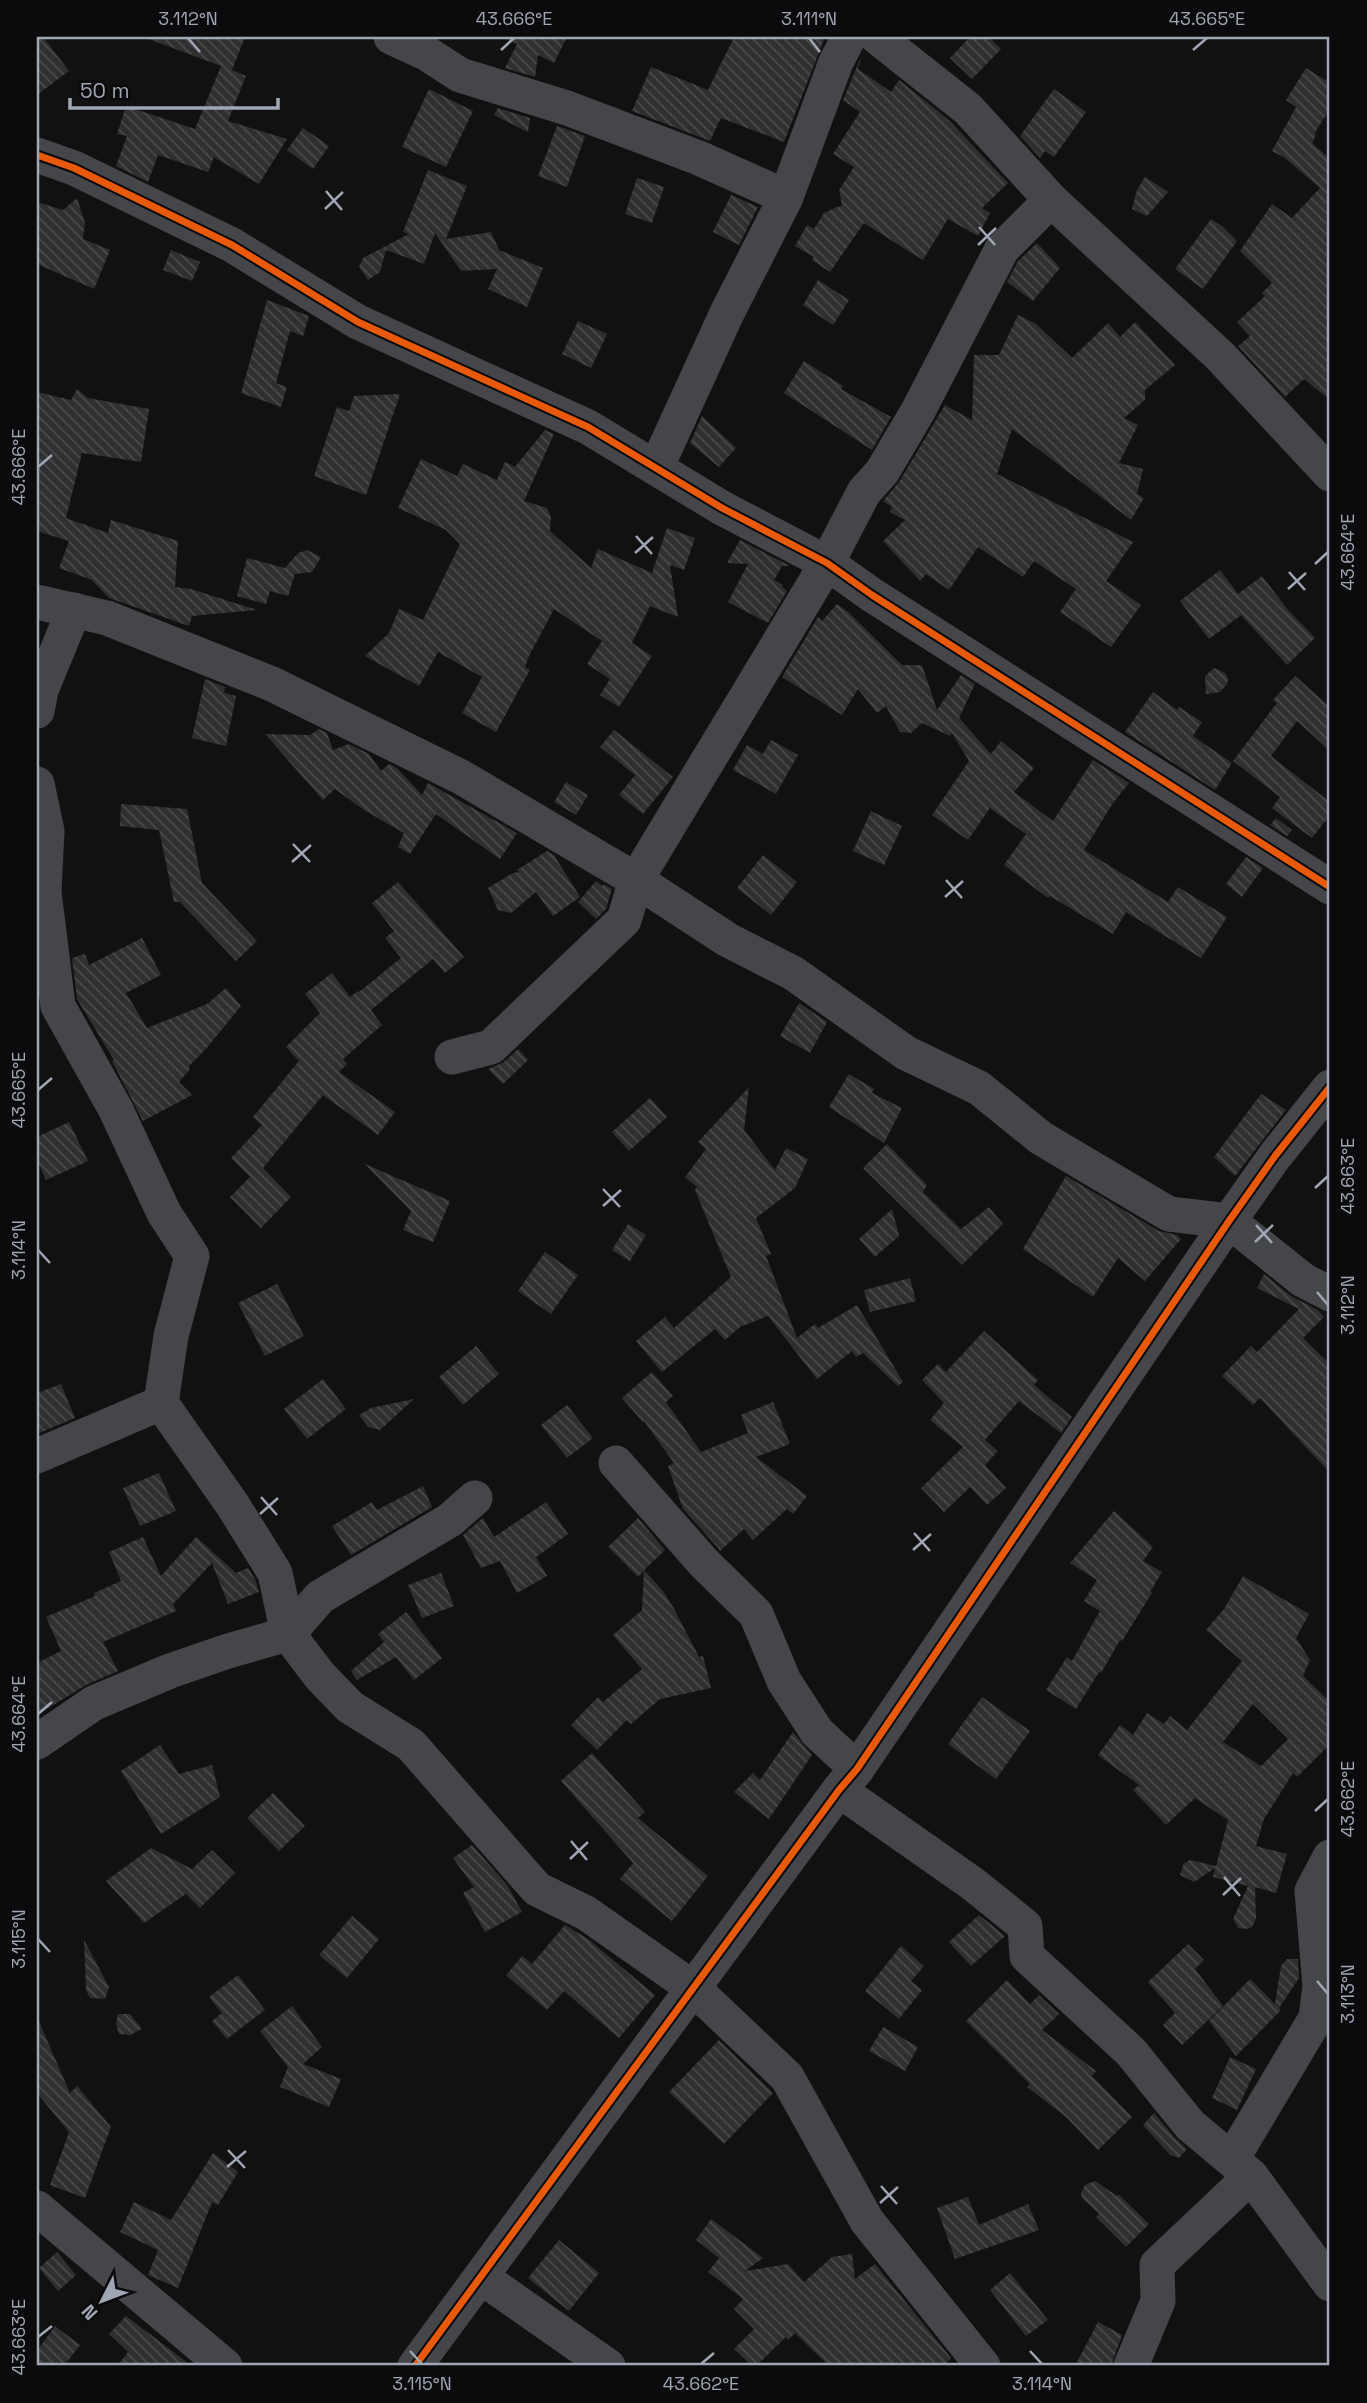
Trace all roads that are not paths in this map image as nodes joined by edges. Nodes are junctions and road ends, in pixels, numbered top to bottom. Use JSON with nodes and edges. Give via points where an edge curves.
{"nodes":[{"id":1,"x":391,"y":37,"type":"edge"},
{"id":2,"x":849,"y":37,"type":"edge"},
{"id":3,"x":877,"y":37,"type":"edge"},
{"id":4,"x":428,"y":45,"type":"edge"},
{"id":5,"x":37,"y":155,"type":"edge"},
{"id":6,"x":786,"y":197,"type":"junction"},
{"id":7,"x":1051,"y":200,"type":"junction"},
{"id":8,"x":656,"y":468,"type":"junction"},
{"id":9,"x":1330,"y":474,"type":"edge"},
{"id":10,"x":827,"y":563,"type":"junction"},
{"id":11,"x":37,"y":602,"type":"edge"},
{"id":12,"x":74,"y":610,"type":"junction"},
{"id":13,"x":37,"y":711,"type":"edge"},
{"id":14,"x":37,"y":783,"type":"edge"},
{"id":15,"x":636,"y":880,"type":"junction"},
{"id":16,"x":1330,"y":887,"type":"edge"},
{"id":17,"x":452,"y":1057,"type":"dead end"},
{"id":18,"x":1330,"y":1087,"type":"edge"},
{"id":19,"x":1229,"y":1221,"type":"junction"},
{"id":20,"x":1330,"y":1294,"type":"edge"},
{"id":21,"x":161,"y":1403,"type":"junction"},
{"id":22,"x":37,"y":1456,"type":"edge"},
{"id":23,"x":616,"y":1464,"type":"dead end"},
{"id":24,"x":475,"y":1498,"type":"dead end"},
{"id":25,"x":288,"y":1634,"type":"junction"},
{"id":26,"x":37,"y":1742,"type":"edge"},
{"id":27,"x":848,"y":1779,"type":"junction"},
{"id":28,"x":1330,"y":1857,"type":"edge"},
{"id":29,"x":693,"y":1989,"type":"junction"},
{"id":30,"x":1242,"y":2167,"type":"junction"},
{"id":31,"x":37,"y":2208,"type":"edge"},
{"id":32,"x":481,"y":2277,"type":"junction"},
{"id":33,"x":1330,"y":2284,"type":"edge"},
{"id":34,"x":225,"y":2366,"type":"edge"},
{"id":35,"x":415,"y":2366,"type":"edge"},
{"id":36,"x":608,"y":2366,"type":"edge"},
{"id":37,"x":983,"y":2366,"type":"edge"},
{"id":38,"x":1130,"y":2366,"type":"edge"}],
"edges":[{"from":1,"to":4,"type":"street"},
{"from":2,"to":6,"type":"street"},
{"from":3,"to":7,"type":"street","via":[[968,109]]},
{"from":4,"to":6,"type":"street","via":[[460,75],[567,108]]},
{"from":5,"to":8,"type":"street","via":[[74,168],[232,245],[358,322],[588,427]]},
{"from":6,"to":8,"type":"street"},
{"from":7,"to":9,"type":"street","via":[[1220,356]]},
{"from":7,"to":10,"type":"street","via":[[1002,249],[918,411],[882,472],[864,492]]},
{"from":8,"to":10,"type":"street"},
{"from":10,"to":15,"type":"street"},
{"from":10,"to":16,"type":"street"},
{"from":11,"to":12,"type":"street"},
{"from":12,"to":13,"type":"street"},
{"from":12,"to":15,"type":"street","via":[[107,618],[272,684],[461,777]]},
{"from":14,"to":21,"type":"street","via":[[47,831],[44,892],[58,1006],[116,1110],[163,1213],[192,1256],[171,1336]]},
{"from":15,"to":17,"type":"street","via":[[624,920],[491,1047]]},
{"from":15,"to":19,"type":"street","via":[[727,940],[793,973],[906,1053],[979,1088],[1041,1138],[1169,1214]]},
{"from":18,"to":19,"type":"street"},
{"from":19,"to":20,"type":"street","via":[[1303,1280]]},
{"from":19,"to":27,"type":"street"},
{"from":21,"to":22,"type":"street"},
{"from":21,"to":25,"type":"street","via":[[275,1573]]},
{"from":23,"to":27,"type":"street","via":[[756,1614],[783,1681]]},
{"from":24,"to":25,"type":"street","via":[[450,1520],[320,1597]]},
{"from":25,"to":26,"type":"street","via":[[181,1667],[94,1703]]},
{"from":25,"to":29,"type":"street","via":[[350,1707],[411,1745],[537,1889],[586,1913]]},
{"from":27,"to":29,"type":"street"},
{"from":27,"to":30,"type":"street","via":[[1025,1926],[1027,1956],[1131,2052],[1190,2125]]},
{"from":28,"to":30,"type":"street","via":[[1312,1891],[1320,1986],[1316,2018]]},
{"from":29,"to":32,"type":"street"},
{"from":29,"to":37,"type":"street","via":[[787,2077],[867,2221]]},
{"from":30,"to":33,"type":"street"},
{"from":30,"to":38,"type":"street","via":[[1157,2265],[1158,2301]]},
{"from":31,"to":34,"type":"street"},
{"from":32,"to":35,"type":"street"},
{"from":32,"to":36,"type":"street"}]}
